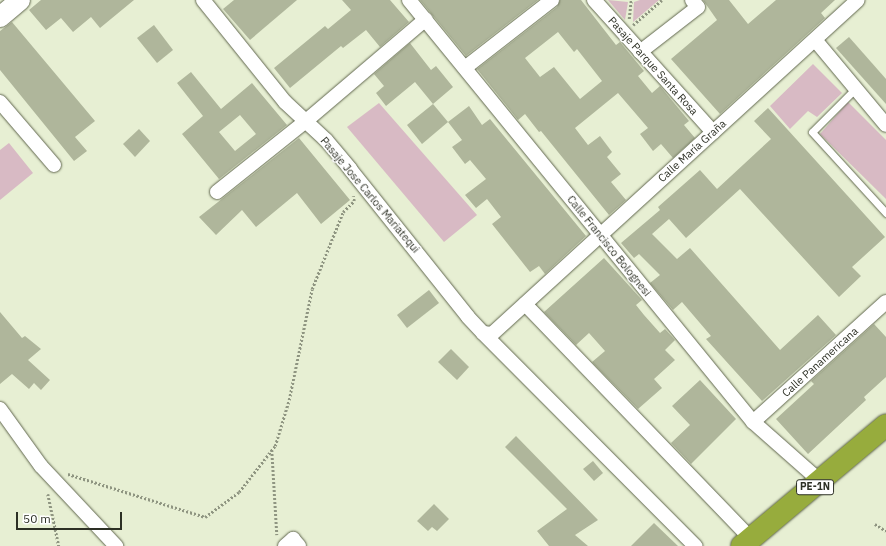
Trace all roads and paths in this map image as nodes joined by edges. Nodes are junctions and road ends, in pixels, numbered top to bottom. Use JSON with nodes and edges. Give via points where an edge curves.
{"nodes":[{"id":1,"x":20,"y":0,"type":"edge"},
{"id":2,"x":203,"y":0,"type":"edge"},
{"id":3,"x":409,"y":0,"type":"edge"},
{"id":4,"x":552,"y":0,"type":"edge"},
{"id":5,"x":594,"y":0,"type":"edge"},
{"id":6,"x":631,"y":0,"type":"edge"},
{"id":7,"x":662,"y":0,"type":"edge"},
{"id":8,"x":858,"y":0,"type":"edge"},
{"id":9,"x":695,"y":3,"type":"edge"},
{"id":10,"x":0,"y":17,"type":"edge"},
{"id":11,"x":426,"y":20,"type":"junction"},
{"id":12,"x":816,"y":41,"type":"junction"},
{"id":13,"x":640,"y":52,"type":"junction"},
{"id":14,"x":466,"y":67,"type":"junction"},
{"id":15,"x":854,"y":90,"type":"junction"},
{"id":16,"x":0,"y":102,"type":"edge"},
{"id":17,"x":306,"y":121,"type":"junction"},
{"id":18,"x":886,"y":125,"type":"edge"},
{"id":19,"x":713,"y":132,"type":"junction"},
{"id":20,"x":54,"y":165,"type":"dead end"},
{"id":21,"x":217,"y":192,"type":"dead end"},
{"id":22,"x":352,"y":194,"type":"dead end"},
{"id":23,"x":886,"y":213,"type":"edge"},
{"id":24,"x":599,"y":235,"type":"junction"},
{"id":25,"x":525,"y":304,"type":"junction"},
{"id":26,"x":885,"y":305,"type":"edge"},
{"id":27,"x":483,"y":334,"type":"junction"},
{"id":28,"x":0,"y":410,"type":"edge"},
{"id":29,"x":753,"y":422,"type":"junction"},
{"id":30,"x":885,"y":430,"type":"edge"},
{"id":31,"x":272,"y":450,"type":"junction"},
{"id":32,"x":41,"y":466,"type":"junction"},
{"id":33,"x":820,"y":482,"type":"junction"},
{"id":34,"x":875,"y":524,"type":"dead end"},
{"id":35,"x":886,"y":531,"type":"edge"},
{"id":36,"x":746,"y":542,"type":"edge"},
{"id":37,"x":281,"y":544,"type":"edge"},
{"id":38,"x":59,"y":546,"type":"edge"},
{"id":39,"x":116,"y":546,"type":"edge"},
{"id":40,"x":299,"y":546,"type":"edge"},
{"id":41,"x":695,"y":546,"type":"edge"}],
"edges":[{"from":1,"to":10,"type":"street"},
{"from":2,"to":17,"type":"street","name":"Pasaje Jose Carlos Mariatequi","via":[[285,102]]},
{"from":3,"to":11,"type":"street","name":"Calle Francisco Bolognesi"},
{"from":4,"to":14,"type":"street"},
{"from":5,"to":13,"type":"street","name":"Pasaje Parque Santa Rosa"},
{"from":6,"to":7,"type":"path","via":[[628,29]]},
{"from":8,"to":12,"type":"street","name":"Calle María Graña"},
{"from":9,"to":13,"type":"street"},
{"from":11,"to":14,"type":"street","name":"Calle Francisco Bolognesi"},
{"from":11,"to":17,"type":"street"},
{"from":12,"to":15,"type":"street"},
{"from":12,"to":19,"type":"street","name":"Calle María Graña"},
{"from":13,"to":19,"type":"street","name":"Pasaje Parque Santa Rosa"},
{"from":14,"to":24,"type":"street","name":"Calle Francisco Bolognesi"},
{"from":15,"to":18,"type":"street"},
{"from":15,"to":23,"type":"lane","via":[[812,132]]},
{"from":16,"to":20,"type":"street"},
{"from":17,"to":21,"type":"street"},
{"from":17,"to":27,"type":"street","name":"Pasaje Jose Carlos Mariatequi","via":[[340,157]]},
{"from":19,"to":24,"type":"street","name":"Calle María Graña"},
{"from":22,"to":31,"type":"path","via":[[354,201],[343,212],[312,289],[289,400]]},
{"from":24,"to":25,"type":"street","name":"Calle María Graña"},
{"from":24,"to":29,"type":"street","name":"Calle Francisco Bolognesi"},
{"from":25,"to":27,"type":"street","via":[[500,329],[492,334]]},
{"from":25,"to":36,"type":"street"},
{"from":26,"to":29,"type":"street","name":"Calle Panamericana"},
{"from":27,"to":41,"type":"street","name":"Pasaje Jose Carlos Mariatequi"},
{"from":28,"to":32,"type":"street"},
{"from":29,"to":33,"type":"street","name":"Calle Francisco Bolognesi"},
{"from":30,"to":33,"type":"highway","number":"PE-1N"},
{"from":31,"to":32,"type":"path","via":[[239,492],[205,517]]},
{"from":31,"to":37,"type":"path"},
{"from":32,"to":38,"type":"path"},
{"from":32,"to":39,"type":"street"},
{"from":33,"to":36,"type":"highway","number":"PE-1N"},
{"from":34,"to":35,"type":"path"},
{"from":37,"to":40,"type":"street","via":[[293,539]]}]}
